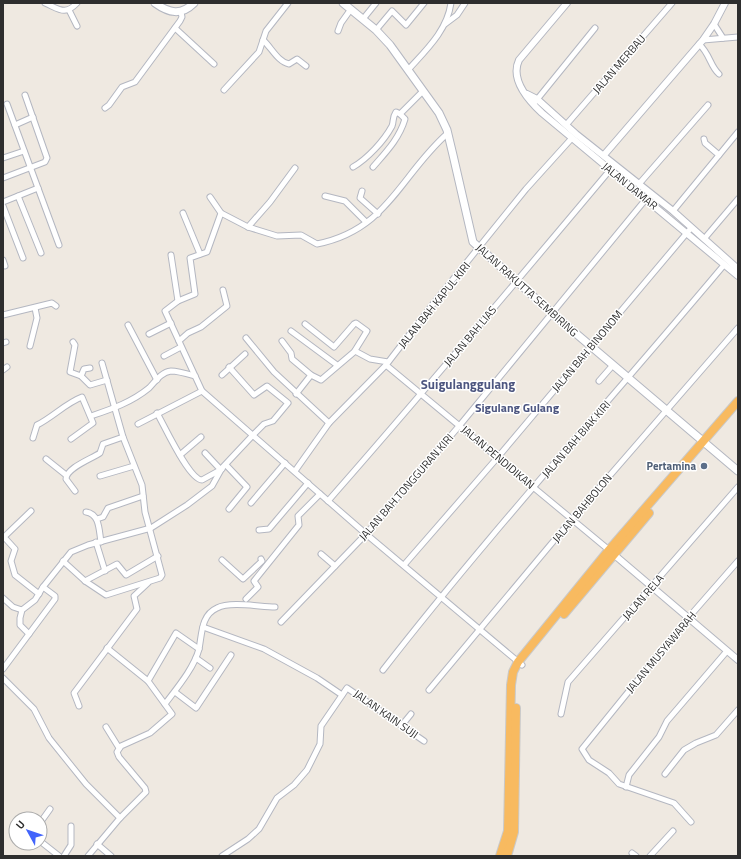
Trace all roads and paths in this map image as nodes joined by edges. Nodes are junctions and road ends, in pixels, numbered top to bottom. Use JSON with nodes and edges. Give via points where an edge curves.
{"nodes":[{"id":1,"x":45,"y":3,"type":"edge"},
{"id":2,"x":77,"y":3,"type":"edge"},
{"id":3,"x":155,"y":3,"type":"edge"},
{"id":4,"x":194,"y":3,"type":"edge"},
{"id":5,"x":288,"y":3,"type":"edge"},
{"id":6,"x":343,"y":3,"type":"edge"},
{"id":7,"x":376,"y":3,"type":"edge"},
{"id":8,"x":424,"y":3,"type":"edge"},
{"id":9,"x":451,"y":3,"type":"edge"},
{"id":10,"x":464,"y":3,"type":"edge"},
{"id":11,"x":567,"y":3,"type":"edge"},
{"id":12,"x":672,"y":3,"type":"edge"},
{"id":13,"x":725,"y":3,"type":"edge"},
{"id":14,"x":351,"y":9,"type":"junction"},
{"id":15,"x":68,"y":10,"type":"junction"},
{"id":16,"x":181,"y":12,"type":"junction"},
{"id":17,"x":363,"y":19,"type":"junction"},
{"id":18,"x":445,"y":24,"type":"junction"},
{"id":19,"x":714,"y":24,"type":"junction"},
{"id":20,"x":77,"y":26,"type":"dead end"},
{"id":21,"x":175,"y":28,"type":"junction"},
{"id":22,"x":595,"y":28,"type":"dead end"},
{"id":23,"x":376,"y":30,"type":"junction"},
{"id":24,"x":338,"y":32,"type":"dead end"},
{"id":25,"x":738,"y":37,"type":"edge"},
{"id":26,"x":723,"y":38,"type":"junction"},
{"id":27,"x":263,"y":40,"type":"junction"},
{"id":28,"x":701,"y":42,"type":"junction"},
{"id":29,"x":214,"y":64,"type":"dead end"},
{"id":30,"x":306,"y":66,"type":"dead end"},
{"id":31,"x":408,"y":70,"type":"junction"},
{"id":32,"x":719,"y":74,"type":"dead end"},
{"id":33,"x":224,"y":90,"type":"dead end"},
{"id":34,"x":423,"y":90,"type":"junction"},
{"id":35,"x":25,"y":95,"type":"dead end"},
{"id":36,"x":535,"y":102,"type":"junction"},
{"id":37,"x":7,"y":104,"type":"dead end"},
{"id":38,"x":708,"y":105,"type":"dead end"},
{"id":39,"x":104,"y":108,"type":"dead end"},
{"id":40,"x":400,"y":114,"type":"junction"},
{"id":41,"x":33,"y":117,"type":"junction"},
{"id":42,"x":15,"y":125,"type":"junction"},
{"id":43,"x":566,"y":125,"type":"junction"},
{"id":44,"x":738,"y":132,"type":"edge"},
{"id":45,"x":448,"y":133,"type":"junction"},
{"id":46,"x":572,"y":138,"type":"junction"},
{"id":47,"x":704,"y":139,"type":"dead end"},
{"id":48,"x":24,"y":151,"type":"junction"},
{"id":49,"x":4,"y":155,"type":"edge"},
{"id":50,"x":604,"y":155,"type":"junction"},
{"id":51,"x":719,"y":155,"type":"junction"},
{"id":52,"x":353,"y":167,"type":"dead end"},
{"id":53,"x":373,"y":167,"type":"dead end"},
{"id":54,"x":30,"y":168,"type":"junction"},
{"id":55,"x":295,"y":168,"type":"dead end"},
{"id":56,"x":610,"y":170,"type":"junction"},
{"id":57,"x":3,"y":178,"type":"edge"},
{"id":58,"x":639,"y":184,"type":"junction"},
{"id":59,"x":38,"y":188,"type":"junction"},
{"id":60,"x":362,"y":191,"type":"dead end"},
{"id":61,"x":18,"y":196,"type":"junction"},
{"id":62,"x":325,"y":196,"type":"dead end"},
{"id":63,"x":210,"y":197,"type":"dead end"},
{"id":64,"x":646,"y":198,"type":"junction"},
{"id":65,"x":738,"y":199,"type":"edge"},
{"id":66,"x":3,"y":202,"type":"edge"},
{"id":67,"x":3,"y":206,"type":"edge"},
{"id":68,"x":673,"y":211,"type":"junction"},
{"id":69,"x":183,"y":213,"type":"dead end"},
{"id":70,"x":221,"y":213,"type":"junction"},
{"id":71,"x":378,"y":214,"type":"junction"},
{"id":72,"x":366,"y":222,"type":"junction"},
{"id":73,"x":248,"y":227,"type":"junction"},
{"id":74,"x":689,"y":231,"type":"junction"},
{"id":75,"x":704,"y":239,"type":"junction"},
{"id":76,"x":59,"y":245,"type":"dead end"},
{"id":77,"x":479,"y":249,"type":"junction"},
{"id":78,"x":714,"y":252,"type":"junction"},
{"id":79,"x":40,"y":253,"type":"dead end"},
{"id":80,"x":200,"y":254,"type":"junction"},
{"id":81,"x":171,"y":255,"type":"dead end"},
{"id":82,"x":23,"y":258,"type":"dead end"},
{"id":83,"x":724,"y":265,"type":"junction"},
{"id":84,"x":737,"y":267,"type":"edge"},
{"id":85,"x":738,"y":276,"type":"edge"},
{"id":86,"x":516,"y":282,"type":"junction"},
{"id":87,"x":223,"y":290,"type":"dead end"},
{"id":88,"x":178,"y":301,"type":"junction"},
{"id":89,"x":56,"y":306,"type":"dead end"},
{"id":90,"x":35,"y":308,"type":"junction"},
{"id":91,"x":552,"y":314,"type":"junction"},
{"id":92,"x":3,"y":315,"type":"edge"},
{"id":93,"x":171,"y":323,"type":"junction"},
{"id":94,"x":305,"y":324,"type":"dead end"},
{"id":95,"x":128,"y":325,"type":"dead end"},
{"id":96,"x":738,"y":328,"type":"edge"},
{"id":97,"x":290,"y":331,"type":"dead end"},
{"id":98,"x":149,"y":334,"type":"dead end"},
{"id":99,"x":246,"y":338,"type":"dead end"},
{"id":100,"x":282,"y":340,"type":"dead end"},
{"id":101,"x":179,"y":341,"type":"junction"},
{"id":102,"x":73,"y":342,"type":"dead end"},
{"id":103,"x":30,"y":346,"type":"dead end"},
{"id":104,"x":591,"y":346,"type":"junction"},
{"id":105,"x":181,"y":347,"type":"junction"},
{"id":106,"x":355,"y":351,"type":"junction"},
{"id":107,"x":245,"y":354,"type":"dead end"},
{"id":108,"x":164,"y":356,"type":"dead end"},
{"id":109,"x":102,"y":363,"type":"dead end"},
{"id":110,"x":387,"y":364,"type":"junction"},
{"id":111,"x":337,"y":365,"type":"junction"},
{"id":112,"x":613,"y":365,"type":"junction"},
{"id":113,"x":230,"y":367,"type":"junction"},
{"id":114,"x":90,"y":368,"type":"dead end"},
{"id":115,"x":222,"y":375,"type":"dead end"},
{"id":116,"x":311,"y":375,"type":"junction"},
{"id":117,"x":81,"y":376,"type":"junction"},
{"id":118,"x":195,"y":376,"type":"junction"},
{"id":119,"x":629,"y":378,"type":"junction"},
{"id":120,"x":107,"y":380,"type":"junction"},
{"id":121,"x":157,"y":380,"type":"junction"},
{"id":122,"x":599,"y":381,"type":"dead end"},
{"id":123,"x":202,"y":391,"type":"junction"},
{"id":124,"x":296,"y":394,"type":"junction"},
{"id":125,"x":422,"y":394,"type":"junction"},
{"id":126,"x":738,"y":401,"type":"edge"},
{"id":127,"x":115,"y":408,"type":"junction"},
{"id":128,"x":738,"y":409,"type":"edge"},
{"id":129,"x":666,"y":410,"type":"junction"},
{"id":130,"x":48,"y":412,"type":"dead end"},
{"id":131,"x":157,"y":413,"type":"junction"},
{"id":132,"x":91,"y":416,"type":"junction"},
{"id":133,"x":45,"y":421,"type":"junction"},
{"id":134,"x":329,"y":423,"type":"junction"},
{"id":135,"x":138,"y":424,"type":"dead end"},
{"id":136,"x":460,"y":425,"type":"junction"},
{"id":137,"x":253,"y":435,"type":"junction"},
{"id":138,"x":122,"y":437,"type":"junction"},
{"id":139,"x":201,"y":437,"type":"dead end"},
{"id":140,"x":34,"y":438,"type":"dead end"},
{"id":141,"x":71,"y":439,"type":"dead end"},
{"id":142,"x":706,"y":443,"type":"junction"},
{"id":143,"x":205,"y":453,"type":"dead end"},
{"id":144,"x":180,"y":455,"type":"junction"},
{"id":145,"x":498,"y":457,"type":"junction"},
{"id":146,"x":46,"y":459,"type":"dead end"},
{"id":147,"x":285,"y":463,"type":"junction"},
{"id":148,"x":134,"y":466,"type":"junction"},
{"id":149,"x":223,"y":467,"type":"junction"},
{"id":150,"x":295,"y":471,"type":"junction"},
{"id":151,"x":738,"y":471,"type":"edge"},
{"id":152,"x":66,"y":475,"type":"junction"},
{"id":153,"x":100,"y":476,"type":"dead end"},
{"id":154,"x":308,"y":483,"type":"junction"},
{"id":155,"x":535,"y":487,"type":"junction"},
{"id":156,"x":738,"y":488,"type":"edge"},
{"id":157,"x":75,"y":491,"type":"dead end"},
{"id":158,"x":320,"y":494,"type":"junction"},
{"id":159,"x":143,"y":496,"type":"junction"},
{"id":160,"x":328,"y":501,"type":"junction"},
{"id":161,"x":251,"y":503,"type":"dead end"},
{"id":162,"x":229,"y":509,"type":"dead end"},
{"id":163,"x":31,"y":511,"type":"dead end"},
{"id":164,"x":86,"y":512,"type":"dead end"},
{"id":165,"x":97,"y":519,"type":"junction"},
{"id":166,"x":572,"y":519,"type":"junction"},
{"id":167,"x":151,"y":528,"type":"junction"},
{"id":168,"x":259,"y":530,"type":"dead end"},
{"id":169,"x":366,"y":534,"type":"junction"},
{"id":170,"x":99,"y":542,"type":"junction"},
{"id":171,"x":611,"y":552,"type":"junction"},
{"id":172,"x":321,"y":554,"type":"dead end"},
{"id":173,"x":158,"y":556,"type":"junction"},
{"id":174,"x":261,"y":559,"type":"dead end"},
{"id":175,"x":222,"y":560,"type":"dead end"},
{"id":176,"x":63,"y":561,"type":"junction"},
{"id":177,"x":738,"y":561,"type":"edge"},
{"id":178,"x":404,"y":565,"type":"junction"},
{"id":179,"x":335,"y":566,"type":"junction"},
{"id":180,"x":105,"y":571,"type":"junction"},
{"id":181,"x":245,"y":578,"type":"junction"},
{"id":182,"x":85,"y":581,"type":"junction"},
{"id":183,"x":150,"y":582,"type":"junction"},
{"id":184,"x":254,"y":582,"type":"junction"},
{"id":185,"x":652,"y":586,"type":"junction"},
{"id":186,"x":43,"y":587,"type":"junction"},
{"id":187,"x":39,"y":594,"type":"junction"},
{"id":188,"x":442,"y":597,"type":"junction"},
{"id":189,"x":3,"y":598,"type":"edge"},
{"id":190,"x":246,"y":599,"type":"dead end"},
{"id":191,"x":276,"y":607,"type":"dead end"},
{"id":192,"x":22,"y":610,"type":"junction"},
{"id":193,"x":689,"y":617,"type":"junction"},
{"id":194,"x":281,"y":622,"type":"dead end"},
{"id":195,"x":203,"y":627,"type":"junction"},
{"id":196,"x":481,"y":630,"type":"junction"},
{"id":197,"x":29,"y":634,"type":"junction"},
{"id":198,"x":107,"y":648,"type":"junction"},
{"id":199,"x":199,"y":649,"type":"junction"},
{"id":200,"x":727,"y":651,"type":"junction"},
{"id":201,"x":230,"y":654,"type":"dead end"},
{"id":202,"x":196,"y":658,"type":"junction"},
{"id":203,"x":738,"y":660,"type":"edge"},
{"id":204,"x":520,"y":664,"type":"junction"},
{"id":205,"x":210,"y":668,"type":"dead end"},
{"id":206,"x":3,"y":669,"type":"edge"},
{"id":207,"x":383,"y":670,"type":"dead end"},
{"id":208,"x":3,"y":678,"type":"edge"},
{"id":209,"x":148,"y":681,"type":"junction"},
{"id":210,"x":428,"y":690,"type":"dead end"},
{"id":211,"x":175,"y":692,"type":"junction"},
{"id":212,"x":342,"y":695,"type":"junction"},
{"id":213,"x":165,"y":704,"type":"junction"},
{"id":214,"x":79,"y":706,"type":"dead end"},
{"id":215,"x":738,"y":710,"type":"edge"},
{"id":216,"x":411,"y":714,"type":"dead end"},
{"id":217,"x":561,"y":714,"type":"dead end"},
{"id":218,"x":402,"y":726,"type":"junction"},
{"id":219,"x":106,"y":727,"type":"dead end"},
{"id":220,"x":424,"y":741,"type":"dead end"},
{"id":221,"x":119,"y":748,"type":"junction"},
{"id":222,"x":665,"y":774,"type":"dead end"},
{"id":223,"x":626,"y":787,"type":"junction"},
{"id":224,"x":50,"y":809,"type":"dead end"},
{"id":225,"x":48,"y":812,"type":"edge"},
{"id":226,"x":120,"y":818,"type":"junction"},
{"id":227,"x":691,"y":822,"type":"dead end"},
{"id":228,"x":71,"y":826,"type":"dead end"},
{"id":229,"x":673,"y":831,"type":"dead end"},
{"id":230,"x":97,"y":844,"type":"junction"},
{"id":231,"x":48,"y":847,"type":"edge"},
{"id":232,"x":59,"y":856,"type":"edge"},
{"id":233,"x":64,"y":856,"type":"edge"},
{"id":234,"x":88,"y":856,"type":"edge"},
{"id":235,"x":111,"y":856,"type":"edge"},
{"id":236,"x":222,"y":856,"type":"edge"},
{"id":237,"x":500,"y":856,"type":"edge"},
{"id":238,"x":507,"y":856,"type":"edge"},
{"id":239,"x":650,"y":856,"type":"edge"}],
"edges":[{"from":1,"to":15,"type":"street","via":[[61,10]]},
{"from":2,"to":15,"type":"street"},
{"from":3,"to":16,"type":"main road","via":[[170,12]]},
{"from":4,"to":16,"type":"main road"},
{"from":5,"to":27,"type":"street","via":[[266,31]]},
{"from":6,"to":14,"type":"main road","name":"JALAN RAKUTTA SEMBIRING"},
{"from":7,"to":17,"type":"street"},
{"from":8,"to":23,"type":"street","via":[[406,25],[392,11]]},
{"from":9,"to":18,"type":"street"},
{"from":10,"to":18,"type":"street","via":[[457,15]]},
{"from":11,"to":36,"type":"street","name":"JALAN DAMAR","via":[[515,68],[525,93]]},
{"from":12,"to":43,"type":"street","name":"JALAN MERBAU"},
{"from":13,"to":19,"type":"street"},
{"from":14,"to":17,"type":"main road","name":"JALAN RAKUTTA SEMBIRING"},
{"from":14,"to":24,"type":"street"},
{"from":15,"to":20,"type":"street"},
{"from":16,"to":21,"type":"street","via":[[182,19]]},
{"from":17,"to":23,"type":"main road","name":"JALAN RAKUTTA SEMBIRING"},
{"from":18,"to":31,"type":"street"},
{"from":19,"to":26,"type":"street"},
{"from":19,"to":28,"type":"street"},
{"from":21,"to":29,"type":"street"},
{"from":21,"to":39,"type":"street","via":[[135,82],[122,87]]},
{"from":22,"to":36,"type":"street"},
{"from":23,"to":31,"type":"main road","name":"JALAN RAKUTTA SEMBIRING"},
{"from":25,"to":26,"type":"street"},
{"from":26,"to":28,"type":"street"},
{"from":27,"to":30,"type":"street","via":[[286,64],[298,59]]},
{"from":27,"to":33,"type":"street","via":[[259,52]]},
{"from":28,"to":32,"type":"street"},
{"from":28,"to":50,"type":"street"},
{"from":31,"to":34,"type":"main road","name":"JALAN RAKUTTA SEMBIRING"},
{"from":34,"to":40,"type":"street"},
{"from":34,"to":45,"type":"main road","name":"JALAN RAKUTTA SEMBIRING","via":[[439,113]]},
{"from":35,"to":41,"type":"street"},
{"from":36,"to":43,"type":"street","name":"JALAN DAMAR"},
{"from":36,"to":46,"type":"street","name":"JALAN DAMAR"},
{"from":37,"to":42,"type":"street"},
{"from":38,"to":58,"type":"street"},
{"from":40,"to":52,"type":"street","via":[[396,112],[392,118],[392,126],[365,159]]},
{"from":40,"to":53,"type":"street","via":[[405,119],[400,133]]},
{"from":41,"to":42,"type":"street"},
{"from":41,"to":54,"type":"street","via":[[47,158],[46,162]]},
{"from":42,"to":48,"type":"street"},
{"from":43,"to":50,"type":"street","name":"JALAN DAMAR"},
{"from":44,"to":51,"type":"street"},
{"from":45,"to":71,"type":"street","via":[[431,147],[388,205]]},
{"from":45,"to":77,"type":"main road","name":"JALAN RAKUTTA SEMBIRING","via":[[469,230],[473,242]]},
{"from":46,"to":56,"type":"street","name":"JALAN DAMAR"},
{"from":46,"to":77,"type":"street","name":"JALAN BAH KAPUL KIRI","via":[[526,189]]},
{"from":47,"to":51,"type":"street","via":[[705,143]]},
{"from":48,"to":49,"type":"street"},
{"from":48,"to":54,"type":"street"},
{"from":50,"to":58,"type":"street","name":"JALAN DAMAR"},
{"from":51,"to":68,"type":"street"},
{"from":54,"to":57,"type":"street"},
{"from":54,"to":59,"type":"street"},
{"from":55,"to":73,"type":"street"},
{"from":56,"to":64,"type":"street","name":"JALAN DAMAR"},
{"from":56,"to":86,"type":"street","name":"JALAN BAH LIAS"},
{"from":58,"to":68,"type":"street","name":"JALAN DAMAR"},
{"from":59,"to":61,"type":"street"},
{"from":59,"to":76,"type":"street"},
{"from":60,"to":71,"type":"street","via":[[360,198]]},
{"from":61,"to":66,"type":"street"},
{"from":61,"to":79,"type":"street"},
{"from":62,"to":72,"type":"street","via":[[345,201]]},
{"from":63,"to":70,"type":"street"},
{"from":64,"to":74,"type":"street","name":"JALAN DAMAR"},
{"from":64,"to":91,"type":"street","name":"JALAN BAH TONGGURAN KIRI"},
{"from":65,"to":75,"type":"street"},
{"from":67,"to":82,"type":"street"},
{"from":68,"to":74,"type":"street","name":"JALAN DAMAR"},
{"from":69,"to":80,"type":"street"},
{"from":70,"to":73,"type":"street"},
{"from":70,"to":80,"type":"street","via":[[207,252]]},
{"from":71,"to":72,"type":"street"},
{"from":72,"to":73,"type":"street","via":[[352,231],[318,244],[301,235],[277,236]]},
{"from":74,"to":75,"type":"street","name":"JALAN DAMAR"},
{"from":74,"to":78,"type":"street","name":"JALAN DAMAR"},
{"from":74,"to":104,"type":"street","name":"JALAN BAH BINONOM"},
{"from":75,"to":78,"type":"street","name":"JALAN DAMAR"},
{"from":77,"to":86,"type":"main road","name":"JALAN RAKUTTA SEMBIRING"},
{"from":77,"to":110,"type":"street","name":"JALAN BAH KAPUL KIRI"},
{"from":78,"to":83,"type":"street","name":"JALAN DAMAR"},
{"from":78,"to":84,"type":"street","name":"JALAN DAMAR"},
{"from":80,"to":88,"type":"street","via":[[190,259],[195,294]]},
{"from":81,"to":88,"type":"street"},
{"from":83,"to":85,"type":"street","name":"JALAN DAMAR"},
{"from":83,"to":119,"type":"street","name":"JALAN BAH BIAK KIRI"},
{"from":86,"to":91,"type":"main road","name":"JALAN RAKUTTA SEMBIRING"},
{"from":86,"to":125,"type":"street","name":"JALAN BAH LIAS"},
{"from":87,"to":101,"type":"street","via":[[227,306]]},
{"from":88,"to":93,"type":"street","via":[[165,310]]},
{"from":89,"to":90,"type":"street","via":[[52,303]]},
{"from":90,"to":92,"type":"street"},
{"from":90,"to":103,"type":"street","via":[[37,318]]},
{"from":91,"to":104,"type":"main road","name":"JALAN RAKUTTA SEMBIRING"},
{"from":91,"to":136,"type":"street","name":"JALAN BAH TONGGURAN KIRI"},
{"from":93,"to":98,"type":"street"},
{"from":93,"to":101,"type":"street"},
{"from":94,"to":106,"type":"street","via":[[334,347],[356,323],[367,331]]},
{"from":95,"to":121,"type":"street"},
{"from":96,"to":129,"type":"street","name":"JALAN BAHBOLON"},
{"from":97,"to":111,"type":"street"},
{"from":99,"to":124,"type":"street"},
{"from":100,"to":116,"type":"street","via":[[292,359]]},
{"from":101,"to":105,"type":"street"},
{"from":102,"to":117,"type":"street","via":[[75,345],[70,372]]},
{"from":104,"to":112,"type":"main road","name":"JALAN RAKUTTA SEMBIRING"},
{"from":104,"to":145,"type":"street","name":"JALAN BAH BINONOM"},
{"from":105,"to":108,"type":"street"},
{"from":105,"to":118,"type":"street"},
{"from":106,"to":110,"type":"street"},
{"from":106,"to":111,"type":"street"},
{"from":107,"to":113,"type":"street"},
{"from":109,"to":120,"type":"street"},
{"from":110,"to":125,"type":"street","name":"JALAN PENDIDIKAN"},
{"from":110,"to":134,"type":"street","name":"JALAN BAH KAPUL KIRI"},
{"from":111,"to":116,"type":"street","via":[[321,380]]},
{"from":112,"to":119,"type":"main road","name":"JALAN RAKUTTA SEMBIRING"},
{"from":112,"to":122,"type":"street"},
{"from":113,"to":115,"type":"street"},
{"from":113,"to":137,"type":"street","via":[[254,395],[267,386],[288,403],[273,421],[264,424]]},
{"from":114,"to":117,"type":"street","via":[[84,369]]},
{"from":116,"to":124,"type":"street"},
{"from":117,"to":120,"type":"street","via":[[90,386]]},
{"from":118,"to":121,"type":"street","via":[[171,371],[164,373]]},
{"from":118,"to":123,"type":"street"},
{"from":119,"to":129,"type":"main road","name":"JALAN RAKUTTA SEMBIRING"},
{"from":119,"to":155,"type":"street","name":"JALAN BAH BIAK KIRI"},
{"from":120,"to":127,"type":"street"},
{"from":121,"to":127,"type":"street","via":[[135,398]]},
{"from":123,"to":131,"type":"street"},
{"from":123,"to":137,"type":"street"},
{"from":124,"to":134,"type":"street"},
{"from":125,"to":136,"type":"street","name":"JALAN PENDIDIKAN"},
{"from":125,"to":160,"type":"street","name":"JALAN BAH LIAS"},
{"from":126,"to":142,"type":"highway"},
{"from":127,"to":132,"type":"street"},
{"from":127,"to":138,"type":"street"},
{"from":128,"to":142,"type":"highway"},
{"from":129,"to":142,"type":"main road","name":"JALAN RAKUTTA SEMBIRING"},
{"from":129,"to":166,"type":"street","name":"JALAN BAHBOLON"},
{"from":130,"to":133,"type":"street"},
{"from":131,"to":135,"type":"street"},
{"from":131,"to":144,"type":"street"},
{"from":132,"to":133,"type":"street","via":[[82,397]]},
{"from":132,"to":141,"type":"street","via":[[92,424]]},
{"from":133,"to":140,"type":"street","via":[[36,426]]},
{"from":134,"to":150,"type":"street","name":"JALAN BAH KAPUL KIRI"},
{"from":136,"to":145,"type":"street","name":"JALAN PENDIDIKAN"},
{"from":136,"to":169,"type":"street","name":"JALAN BAH TONGGURAN KIRI"},
{"from":137,"to":147,"type":"street"},
{"from":137,"to":149,"type":"street"},
{"from":138,"to":148,"type":"street"},
{"from":138,"to":152,"type":"street","via":[[102,444],[100,453],[73,467]]},
{"from":139,"to":144,"type":"street"},
{"from":142,"to":151,"type":"main road","name":"JALAN RAKUTTA SEMBIRING"},
{"from":142,"to":171,"type":"highway"},
{"from":143,"to":149,"type":"street"},
{"from":144,"to":149,"type":"street","via":[[198,480]]},
{"from":145,"to":155,"type":"street","name":"JALAN PENDIDIKAN"},
{"from":145,"to":178,"type":"street","name":"JALAN BAH BINONOM"},
{"from":146,"to":152,"type":"street"},
{"from":147,"to":150,"type":"street"},
{"from":147,"to":161,"type":"street"},
{"from":148,"to":153,"type":"street"},
{"from":148,"to":159,"type":"street","via":[[142,485]]},
{"from":149,"to":162,"type":"street","via":[[247,487]]},
{"from":149,"to":167,"type":"street","via":[[207,491]]},
{"from":150,"to":154,"type":"street"},
{"from":152,"to":157,"type":"street"},
{"from":154,"to":158,"type":"street"},
{"from":154,"to":168,"type":"street","via":[[269,529]]},
{"from":155,"to":166,"type":"street","name":"JALAN PENDIDIKAN"},
{"from":155,"to":188,"type":"street","name":"JALAN BAH BIAK KIRI"},
{"from":156,"to":185,"type":"street","name":"JALAN RELA"},
{"from":158,"to":160,"type":"street"},
{"from":158,"to":184,"type":"street","via":[[298,516],[299,525]]},
{"from":159,"to":165,"type":"street","via":[[108,508],[103,517]]},
{"from":159,"to":167,"type":"street"},
{"from":160,"to":169,"type":"street"},
{"from":163,"to":187,"type":"street","via":[[4,537],[16,549],[11,561],[16,576]]},
{"from":164,"to":165,"type":"street","via":[[92,513]]},
{"from":165,"to":170,"type":"street"},
{"from":166,"to":171,"type":"street","name":"JALAN PENDIDIKAN"},
{"from":166,"to":196,"type":"street","name":"JALAN BAHBOLON"},
{"from":167,"to":170,"type":"street"},
{"from":167,"to":173,"type":"street"},
{"from":169,"to":178,"type":"street"},
{"from":169,"to":179,"type":"street","name":"JALAN BAH TONGGURAN KIRI"},
{"from":170,"to":176,"type":"street","via":[[74,550]]},
{"from":170,"to":180,"type":"street"},
{"from":171,"to":185,"type":"street","name":"JALAN PENDIDIKAN"},
{"from":171,"to":204,"type":"highway"},
{"from":172,"to":179,"type":"street"},
{"from":173,"to":180,"type":"street","via":[[126,575],[117,564]]},
{"from":173,"to":183,"type":"street","via":[[162,574],[160,578]]},
{"from":174,"to":181,"type":"street","via":[[262,561]]},
{"from":175,"to":181,"type":"street","via":[[241,578]]},
{"from":176,"to":182,"type":"street"},
{"from":176,"to":186,"type":"street"},
{"from":177,"to":193,"type":"street","name":"JALAN MUSYAWARAH"},
{"from":178,"to":188,"type":"street"},
{"from":179,"to":194,"type":"street","name":"JALAN BAH TONGGURAN KIRI"},
{"from":180,"to":182,"type":"street"},
{"from":181,"to":184,"type":"street"},
{"from":182,"to":183,"type":"street","via":[[106,595]]},
{"from":183,"to":198,"type":"street","via":[[135,595],[136,609]]},
{"from":184,"to":190,"type":"street","via":[[258,587]]},
{"from":185,"to":193,"type":"street","name":"JALAN PENDIDIKAN"},
{"from":185,"to":217,"type":"street","name":"JALAN RELA","via":[[568,682]]},
{"from":186,"to":187,"type":"street"},
{"from":186,"to":197,"type":"street","via":[[56,598]]},
{"from":187,"to":192,"type":"street","via":[[32,604]]},
{"from":188,"to":196,"type":"street"},
{"from":188,"to":207,"type":"street","name":"JALAN BAH BIAK KIRI"},
{"from":189,"to":192,"type":"street","via":[[13,607]]},
{"from":191,"to":195,"type":"street","via":[[218,607],[209,614]]},
{"from":192,"to":197,"type":"street","via":[[20,624]]},
{"from":193,"to":200,"type":"street","name":"JALAN PENDIDIKAN"},
{"from":193,"to":223,"type":"street","name":"JALAN MUSYAWARAH","via":[[585,743],[582,751],[609,773],[618,784]]},
{"from":195,"to":199,"type":"street"},
{"from":195,"to":212,"type":"street","via":[[264,649]]},
{"from":196,"to":204,"type":"street"},
{"from":196,"to":210,"type":"street","name":"JALAN BAHBOLON"},
{"from":197,"to":206,"type":"street"},
{"from":198,"to":209,"type":"street"},
{"from":198,"to":214,"type":"street","via":[[74,693]]},
{"from":199,"to":202,"type":"street"},
{"from":199,"to":209,"type":"street","via":[[176,633]]},
{"from":200,"to":203,"type":"street","name":"JALAN PENDIDIKAN"},
{"from":200,"to":223,"type":"street","via":[[666,723],[660,735],[629,775]]},
{"from":201,"to":211,"type":"street","via":[[196,708]]},
{"from":202,"to":205,"type":"street"},
{"from":202,"to":211,"type":"street"},
{"from":204,"to":237,"type":"highway","via":[[513,672],[511,685],[508,831]]},
{"from":204,"to":238,"type":"highway","via":[[516,686],[514,832]]},
{"from":208,"to":226,"type":"street","via":[[34,709],[49,738],[86,784]]},
{"from":209,"to":213,"type":"street"},
{"from":211,"to":213,"type":"street"},
{"from":212,"to":218,"type":"street","name":"JALAN KAIN SUJI","via":[[348,688]]},
{"from":212,"to":236,"type":"street","name":"JALAN KAIN SUJI","via":[[321,726],[320,744],[307,770],[294,785],[274,800],[259,829]]},
{"from":213,"to":221,"type":"street","via":[[172,714],[170,717],[150,733]]},
{"from":215,"to":222,"type":"street","via":[[716,735],[684,750]]},
{"from":216,"to":218,"type":"street"},
{"from":218,"to":220,"type":"street","name":"JALAN KAIN SUJI"},
{"from":219,"to":221,"type":"street"},
{"from":221,"to":226,"type":"street","via":[[119,757],[146,790]]},
{"from":223,"to":227,"type":"street","via":[[674,802]]},
{"from":224,"to":225,"type":"street"},
{"from":226,"to":230,"type":"street"},
{"from":228,"to":233,"type":"street","via":[[71,845]]},
{"from":229,"to":239,"type":"street"},
{"from":230,"to":234,"type":"street"},
{"from":230,"to":235,"type":"street"},
{"from":231,"to":232,"type":"street"}]}
